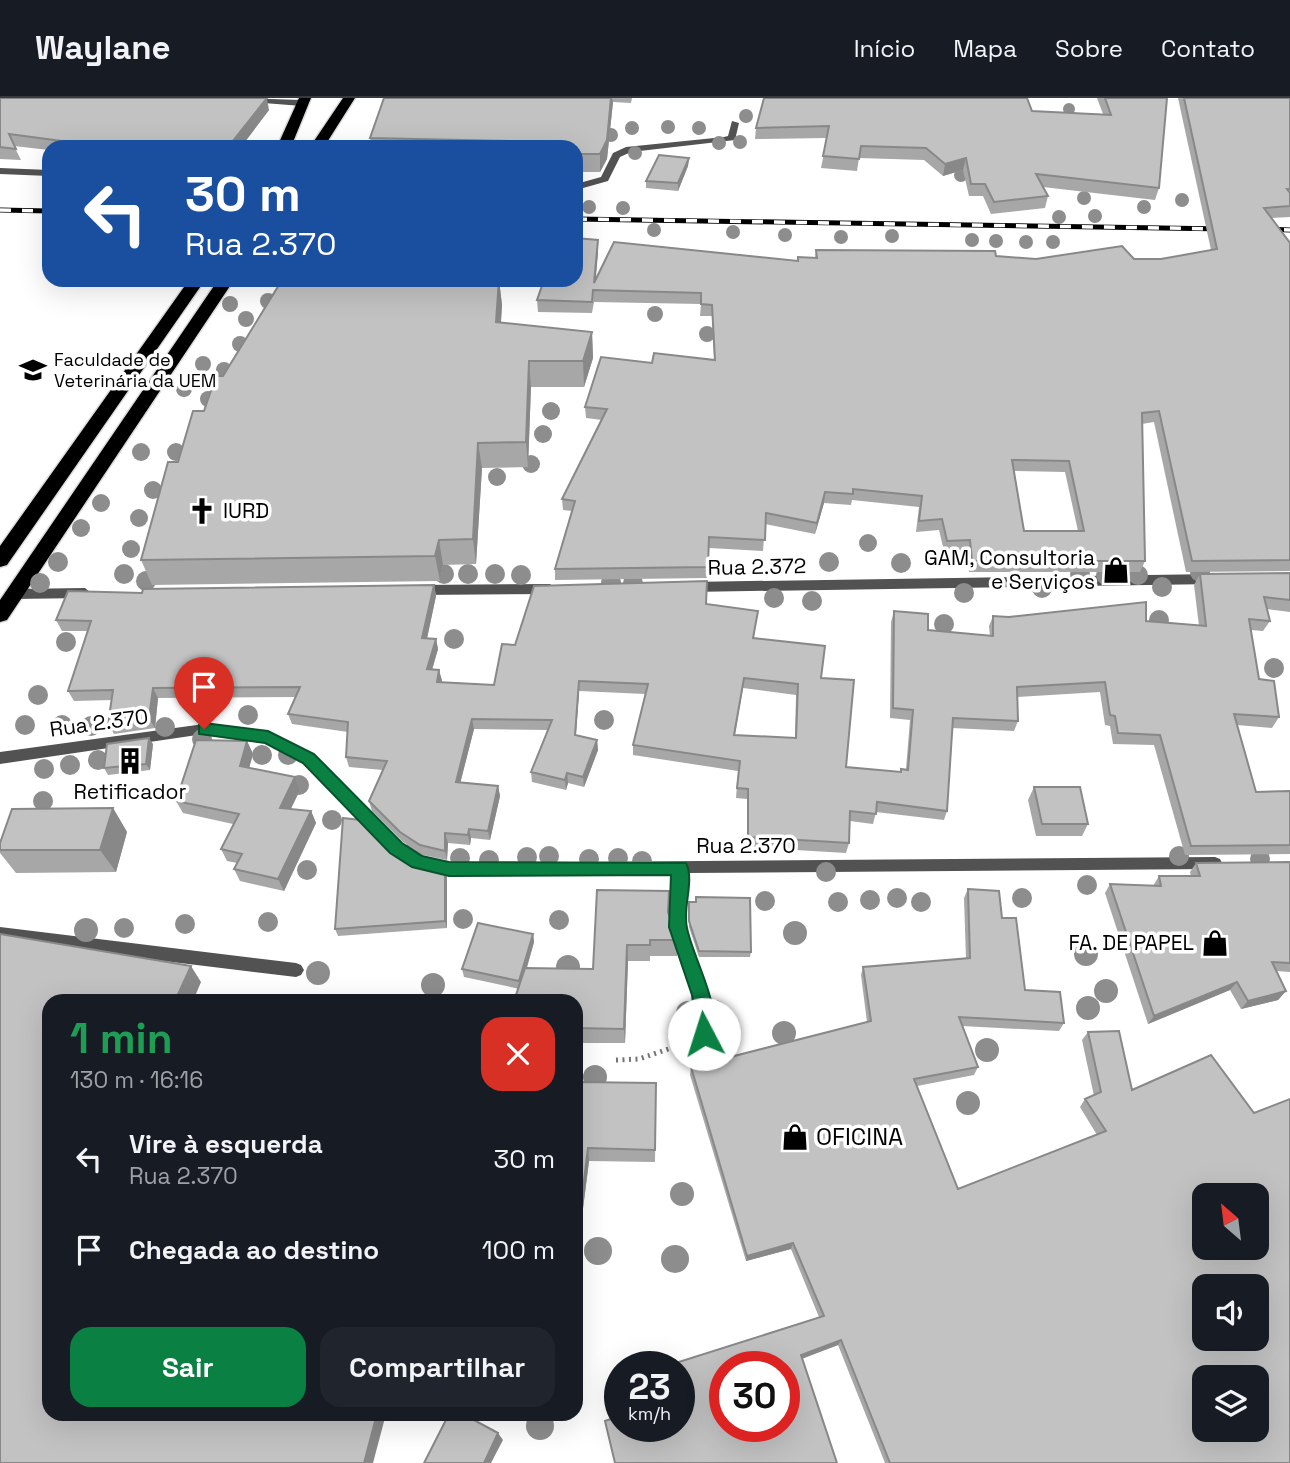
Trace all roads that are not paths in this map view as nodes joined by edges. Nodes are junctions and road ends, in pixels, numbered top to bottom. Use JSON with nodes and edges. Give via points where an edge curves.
{"nodes":[{"id":1,"x":238,"y":98,"type":"edge"},
{"id":2,"x":349,"y":98,"type":"edge"},
{"id":3,"x":304,"y":100,"type":"edge"},
{"id":4,"x":735,"y":123,"type":"dead end"},
{"id":5,"x":287,"y":140,"type":"edge"},
{"id":6,"x":322,"y":140,"type":"edge"},
{"id":7,"x":0,"y":171,"type":"edge"},
{"id":8,"x":42,"y":173,"type":"edge"},
{"id":9,"x":583,"y":185,"type":"edge"},
{"id":10,"x":192,"y":287,"type":"edge"},
{"id":11,"x":221,"y":287,"type":"edge"},
{"id":12,"x":0,"y":560,"type":"edge"},
{"id":13,"x":1235,"y":578,"type":"edge"},
{"id":14,"x":670,"y":587,"type":"edge"},
{"id":15,"x":559,"y":589,"type":"edge"},
{"id":16,"x":406,"y":590,"type":"edge"},
{"id":17,"x":98,"y":593,"type":"edge"},
{"id":18,"x":14,"y":594,"type":"junction"},
{"id":19,"x":0,"y":615,"type":"edge"},
{"id":20,"x":0,"y":758,"type":"edge"},
{"id":21,"x":1234,"y":863,"type":"edge"},
{"id":22,"x":680,"y":868,"type":"junction"},
{"id":23,"x":0,"y":934,"type":"edge"},
{"id":24,"x":296,"y":970,"type":"dead end"},
{"id":25,"x":704,"y":1034,"type":"road end"}],
"edges":[{"from":1,"to":3,"type":"street"},
{"from":2,"to":6,"type":"highway"},
{"from":3,"to":5,"type":"highway"},
{"from":4,"to":9,"type":"street","via":[[733,138],[629,149],[616,155],[606,178]]},
{"from":7,"to":8,"type":"street"},
{"from":10,"to":12,"type":"highway"},
{"from":11,"to":18,"type":"highway"},
{"from":13,"to":14,"type":"street","name":"Rua 2.372"},
{"from":15,"to":16,"type":"street"},
{"from":17,"to":18,"type":"street"},
{"from":18,"to":19,"type":"highway"},
{"from":20,"to":22,"type":"street","name":"Rua 2.370","via":[[204,729],[268,737],[308,758],[377,830],[418,862],[449,869]]},
{"from":21,"to":22,"type":"street","name":"Rua 2.370"},
{"from":22,"to":25,"type":"street","via":[[677,927],[701,995]]},
{"from":23,"to":24,"type":"street"}]}
